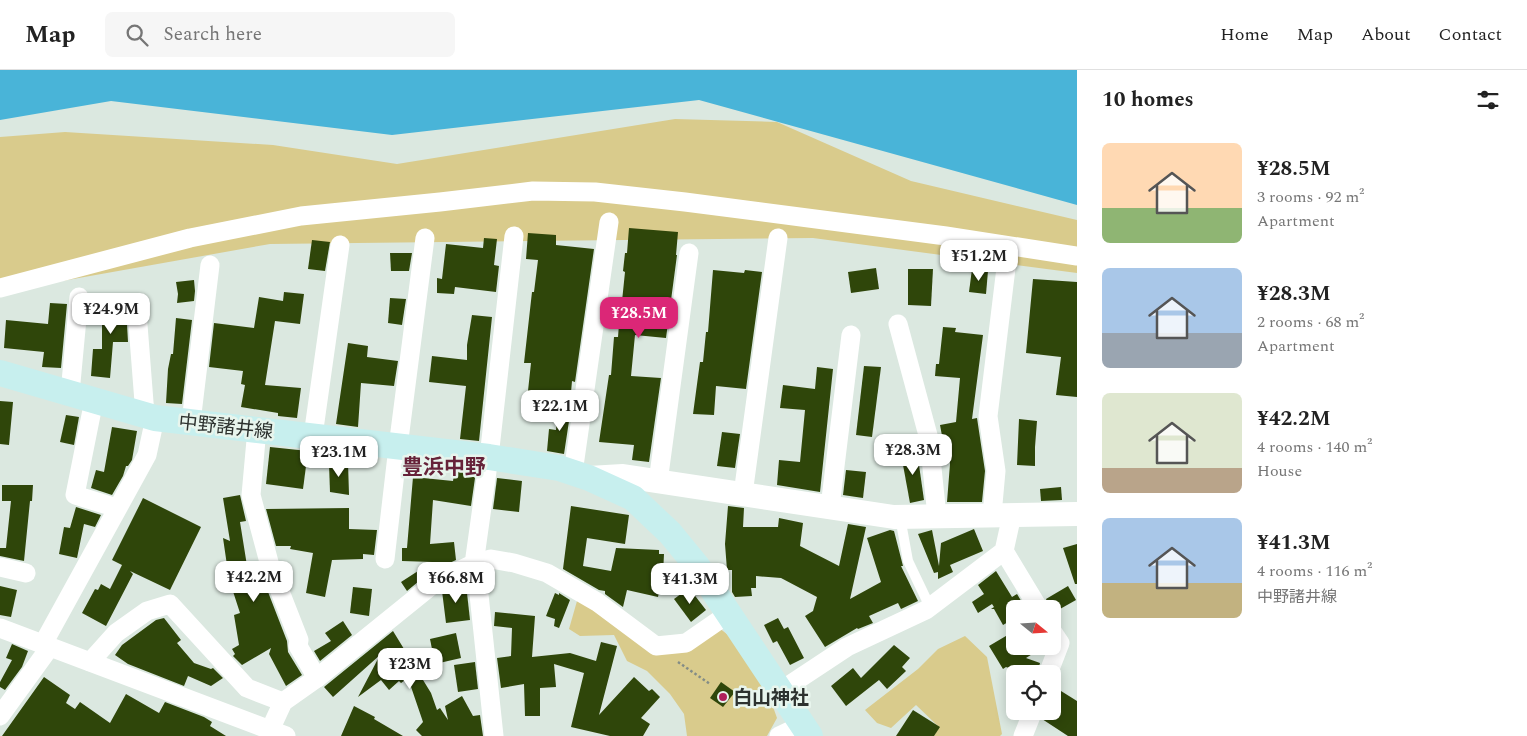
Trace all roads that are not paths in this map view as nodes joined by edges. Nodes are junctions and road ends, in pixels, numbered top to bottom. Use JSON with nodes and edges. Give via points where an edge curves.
{"nodes":[{"id":1,"x":608,"y":222,"type":"dead end"},
{"id":2,"x":514,"y":236,"type":"dead end"},
{"id":3,"x":425,"y":238,"type":"dead end"},
{"id":4,"x":778,"y":238,"type":"dead end"},
{"id":5,"x":340,"y":245,"type":"dead end"},
{"id":6,"x":689,"y":253,"type":"dead end"},
{"id":7,"x":1077,"y":256,"type":"edge"},
{"id":8,"x":210,"y":265,"type":"dead end"},
{"id":9,"x":1006,"y":268,"type":"dead end"},
{"id":10,"x":0,"y":288,"type":"edge"},
{"id":11,"x":79,"y":297,"type":"dead end"},
{"id":12,"x":137,"y":312,"type":"dead end"},
{"id":13,"x":898,"y":324,"type":"dead end"},
{"id":14,"x":851,"y":335,"type":"dead end"},
{"id":15,"x":0,"y":373,"type":"edge"},
{"id":16,"x":82,"y":397,"type":"junction"},
{"id":17,"x":150,"y":416,"type":"junction"},
{"id":18,"x":191,"y":422,"type":"junction"},
{"id":19,"x":256,"y":429,"type":"junction"},
{"id":20,"x":313,"y":436,"type":"junction"},
{"id":21,"x":398,"y":447,"type":"junction"},
{"id":22,"x":489,"y":457,"type":"junction"},
{"id":23,"x":581,"y":475,"type":"junction"},
{"id":24,"x":658,"y":482,"type":"junction"},
{"id":25,"x":743,"y":494,"type":"junction"},
{"id":26,"x":830,"y":507,"type":"junction"},
{"id":27,"x":117,"y":508,"type":"junction"},
{"id":28,"x":1077,"y":514,"type":"edge"},
{"id":29,"x":1002,"y":515,"type":"junction"},
{"id":30,"x":937,"y":516,"type":"junction"},
{"id":31,"x":900,"y":517,"type":"junction"},
{"id":32,"x":1004,"y":551,"type":"junction"},
{"id":33,"x":385,"y":559,"type":"dead end"},
{"id":34,"x":475,"y":563,"type":"junction"},
{"id":35,"x":0,"y":567,"type":"edge"},
{"id":36,"x":26,"y":573,"type":"dead end"},
{"id":37,"x":1034,"y":600,"type":"edge"},
{"id":38,"x":930,"y":607,"type":"junction"},
{"id":39,"x":728,"y":614,"type":"junction"},
{"id":40,"x":0,"y":628,"type":"edge"},
{"id":41,"x":46,"y":646,"type":"junction"},
{"id":42,"x":90,"y":662,"type":"junction"},
{"id":43,"x":317,"y":678,"type":"junction"},
{"id":44,"x":779,"y":692,"type":"junction"},
{"id":45,"x":283,"y":702,"type":"junction"},
{"id":46,"x":0,"y":716,"type":"edge"},
{"id":47,"x":1030,"y":720,"type":"edge"},
{"id":48,"x":797,"y":732,"type":"edge"},
{"id":49,"x":278,"y":733,"type":"edge"},
{"id":50,"x":494,"y":736,"type":"edge"},
{"id":51,"x":1024,"y":736,"type":"edge"}],
"edges":[{"from":1,"to":23,"type":"street"},
{"from":2,"to":22,"type":"street"},
{"from":3,"to":21,"type":"street"},
{"from":4,"to":25,"type":"street"},
{"from":5,"to":20,"type":"street"},
{"from":6,"to":24,"type":"street"},
{"from":7,"to":10,"type":"street","via":[[685,202],[595,192],[533,191],[301,216],[190,238]]},
{"from":8,"to":18,"type":"street"},
{"from":9,"to":29,"type":"street","via":[[988,416]]},
{"from":11,"to":16,"type":"street"},
{"from":12,"to":17,"type":"street"},
{"from":13,"to":30,"type":"street","via":[[929,439]]},
{"from":14,"to":26,"type":"street"},
{"from":15,"to":16,"type":"main road","name":"中野諸井線"},
{"from":16,"to":17,"type":"main road","name":"中野諸井線"},
{"from":16,"to":27,"type":"street","via":[[75,494]]},
{"from":17,"to":18,"type":"main road","name":"中野諸井線"},
{"from":17,"to":27,"type":"street","via":[[146,454]]},
{"from":18,"to":19,"type":"main road","name":"中野諸井線"},
{"from":19,"to":20,"type":"main road","name":"中野諸井線"},
{"from":19,"to":43,"type":"street","via":[[251,495],[270,566],[299,640],[298,646]]},
{"from":20,"to":21,"type":"main road","name":"中野諸井線"},
{"from":21,"to":22,"type":"main road","name":"中野諸井線"},
{"from":21,"to":33,"type":"street"},
{"from":22,"to":23,"type":"main road","name":"中野諸井線"},
{"from":22,"to":34,"type":"street"},
{"from":23,"to":24,"type":"street","via":[[623,476]]},
{"from":23,"to":39,"type":"main road","name":"中野諸井線","via":[[633,498],[697,566]]},
{"from":24,"to":25,"type":"street"},
{"from":25,"to":26,"type":"street"},
{"from":26,"to":31,"type":"street"},
{"from":27,"to":41,"type":"street"},
{"from":28,"to":29,"type":"street"},
{"from":29,"to":30,"type":"street"},
{"from":29,"to":32,"type":"street"},
{"from":30,"to":31,"type":"street"},
{"from":31,"to":38,"type":"lane","via":[[908,561]]},
{"from":32,"to":37,"type":"street"},
{"from":32,"to":38,"type":"street"},
{"from":34,"to":39,"type":"street","via":[[491,559],[547,572],[597,602],[656,646],[686,643]]},
{"from":34,"to":43,"type":"street","via":[[437,581]]},
{"from":34,"to":50,"type":"street"},
{"from":35,"to":36,"type":"street"},
{"from":38,"to":44,"type":"street","via":[[847,646]]},
{"from":39,"to":44,"type":"main road","name":"中野諸井線"},
{"from":40,"to":41,"type":"street"},
{"from":41,"to":42,"type":"street"},
{"from":41,"to":46,"type":"street"},
{"from":42,"to":45,"type":"street","via":[[116,634],[147,612],[170,604],[247,688]]},
{"from":42,"to":49,"type":"street"},
{"from":43,"to":45,"type":"street"},
{"from":44,"to":48,"type":"main road","name":"中野諸井線"},
{"from":45,"to":49,"type":"street"},
{"from":47,"to":51,"type":"street"}]}
